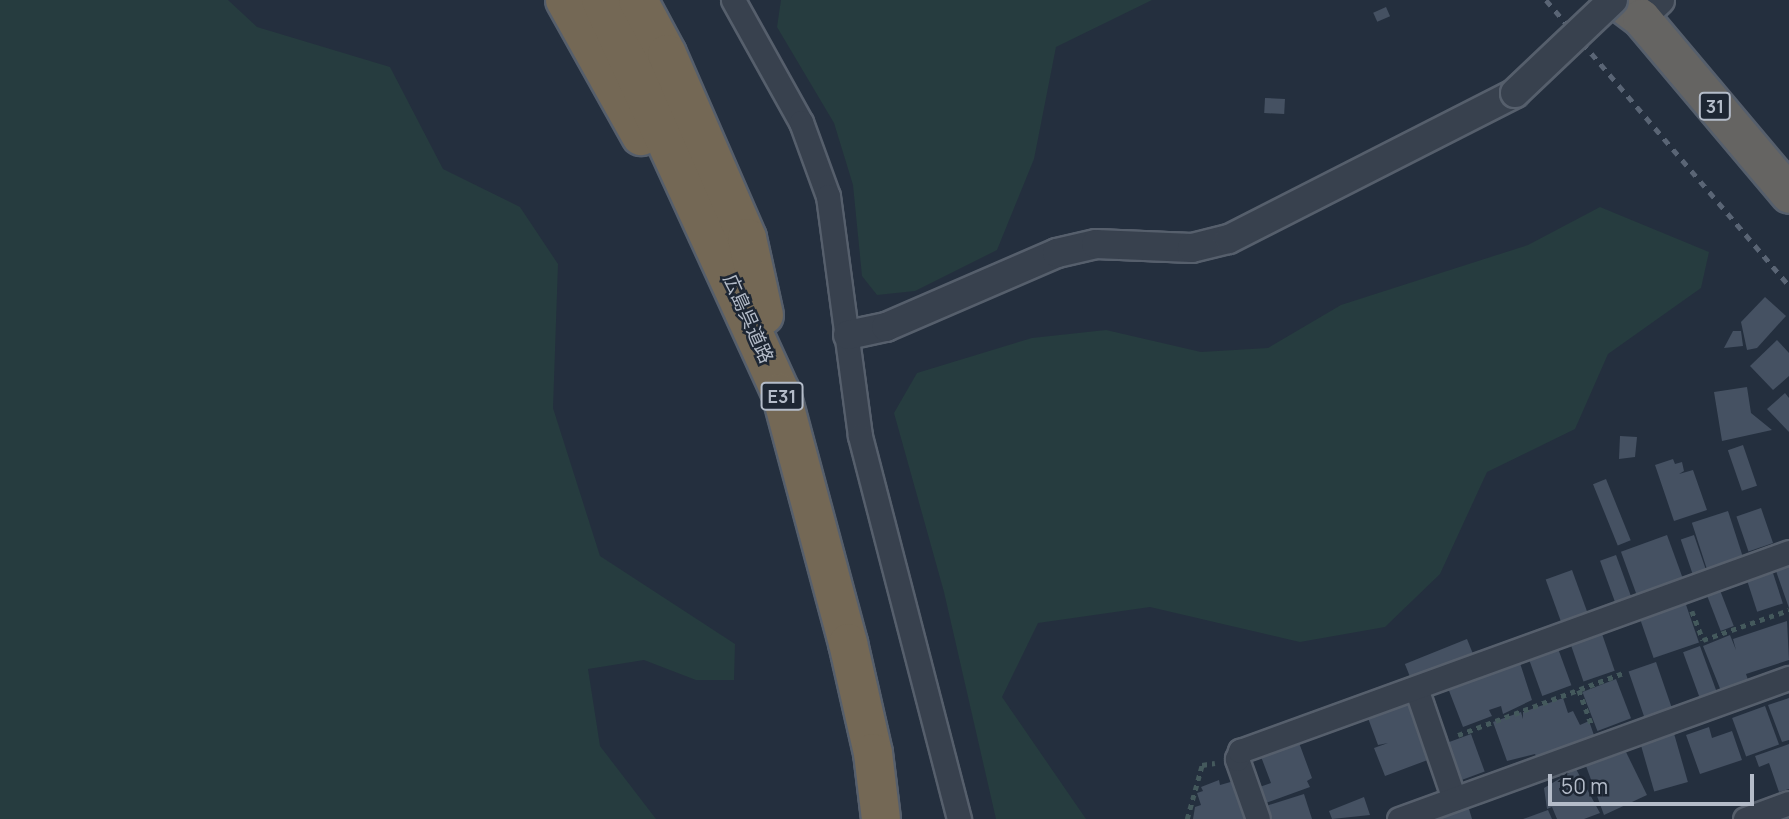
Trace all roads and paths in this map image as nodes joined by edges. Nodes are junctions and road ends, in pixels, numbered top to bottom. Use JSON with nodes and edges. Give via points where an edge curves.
{"nodes":[{"id":1,"x":565,"y":0,"type":"edge"},
{"id":2,"x":601,"y":0,"type":"edge"},
{"id":3,"x":638,"y":0,"type":"edge"},
{"id":4,"x":733,"y":0,"type":"edge"},
{"id":5,"x":1633,"y":4,"type":"edge"},
{"id":6,"x":1789,"y":194,"type":"edge"},
{"id":7,"x":848,"y":335,"type":"junction"},
{"id":8,"x":781,"y":393,"type":"junction"},
{"id":9,"x":803,"y":460,"type":"junction"},
{"id":10,"x":1789,"y":552,"type":"edge"},
{"id":11,"x":1685,"y":590,"type":"junction"},
{"id":12,"x":1789,"y":610,"type":"edge"},
{"id":13,"x":1623,"y":673,"type":"dead end"},
{"id":14,"x":1789,"y":678,"type":"edge"},
{"id":15,"x":1416,"y":688,"type":"junction"},
{"id":16,"x":1579,"y":690,"type":"junction"},
{"id":17,"x":1434,"y":743,"type":"junction"},
{"id":18,"x":1599,"y":746,"type":"junction"},
{"id":19,"x":1237,"y":758,"type":"junction"},
{"id":20,"x":1454,"y":799,"type":"junction"},
{"id":21,"x":1789,"y":803,"type":"edge"},
{"id":22,"x":881,"y":819,"type":"edge"},
{"id":23,"x":959,"y":819,"type":"edge"},
{"id":24,"x":1187,"y":819,"type":"edge"},
{"id":25,"x":1258,"y":819,"type":"edge"},
{"id":26,"x":1399,"y":819,"type":"edge"},
{"id":27,"x":1745,"y":819,"type":"edge"}],
"edges":[{"from":1,"to":9,"type":"highway","via":[[647,147]]},
{"from":2,"to":8,"type":"highway","name":"広島呉道路","number":"E31"},
{"from":3,"to":8,"type":"highway","via":[[667,54],[747,238]]},
{"from":4,"to":7,"type":"street","via":[[801,122],[828,196]]},
{"from":5,"to":6,"type":"highway","number":"31"},
{"from":5,"to":7,"type":"street","bridge":true,"via":[[1515,93],[1229,239],[1192,248],[1096,244],[1057,253],[886,327]]},
{"from":7,"to":23,"type":"street","via":[[860,436]]},
{"from":8,"to":9,"type":"highway","name":"広島呉道路","number":"E31"},
{"from":9,"to":22,"type":"highway","name":"広島呉道路","number":"E31","via":[[873,753]]},
{"from":10,"to":11,"type":"street"},
{"from":11,"to":12,"type":"path","via":[[1703,639]]},
{"from":11,"to":15,"type":"street"},
{"from":13,"to":16,"type":"path"},
{"from":14,"to":18,"type":"street"},
{"from":15,"to":17,"type":"street"},
{"from":15,"to":19,"type":"street","via":[[1240,751]]},
{"from":16,"to":17,"type":"path"},
{"from":16,"to":18,"type":"path"},
{"from":17,"to":20,"type":"street"},
{"from":18,"to":20,"type":"street"},
{"from":19,"to":24,"type":"path","via":[[1202,765]]},
{"from":19,"to":25,"type":"street"},
{"from":20,"to":26,"type":"street"},
{"from":21,"to":27,"type":"street"}]}
